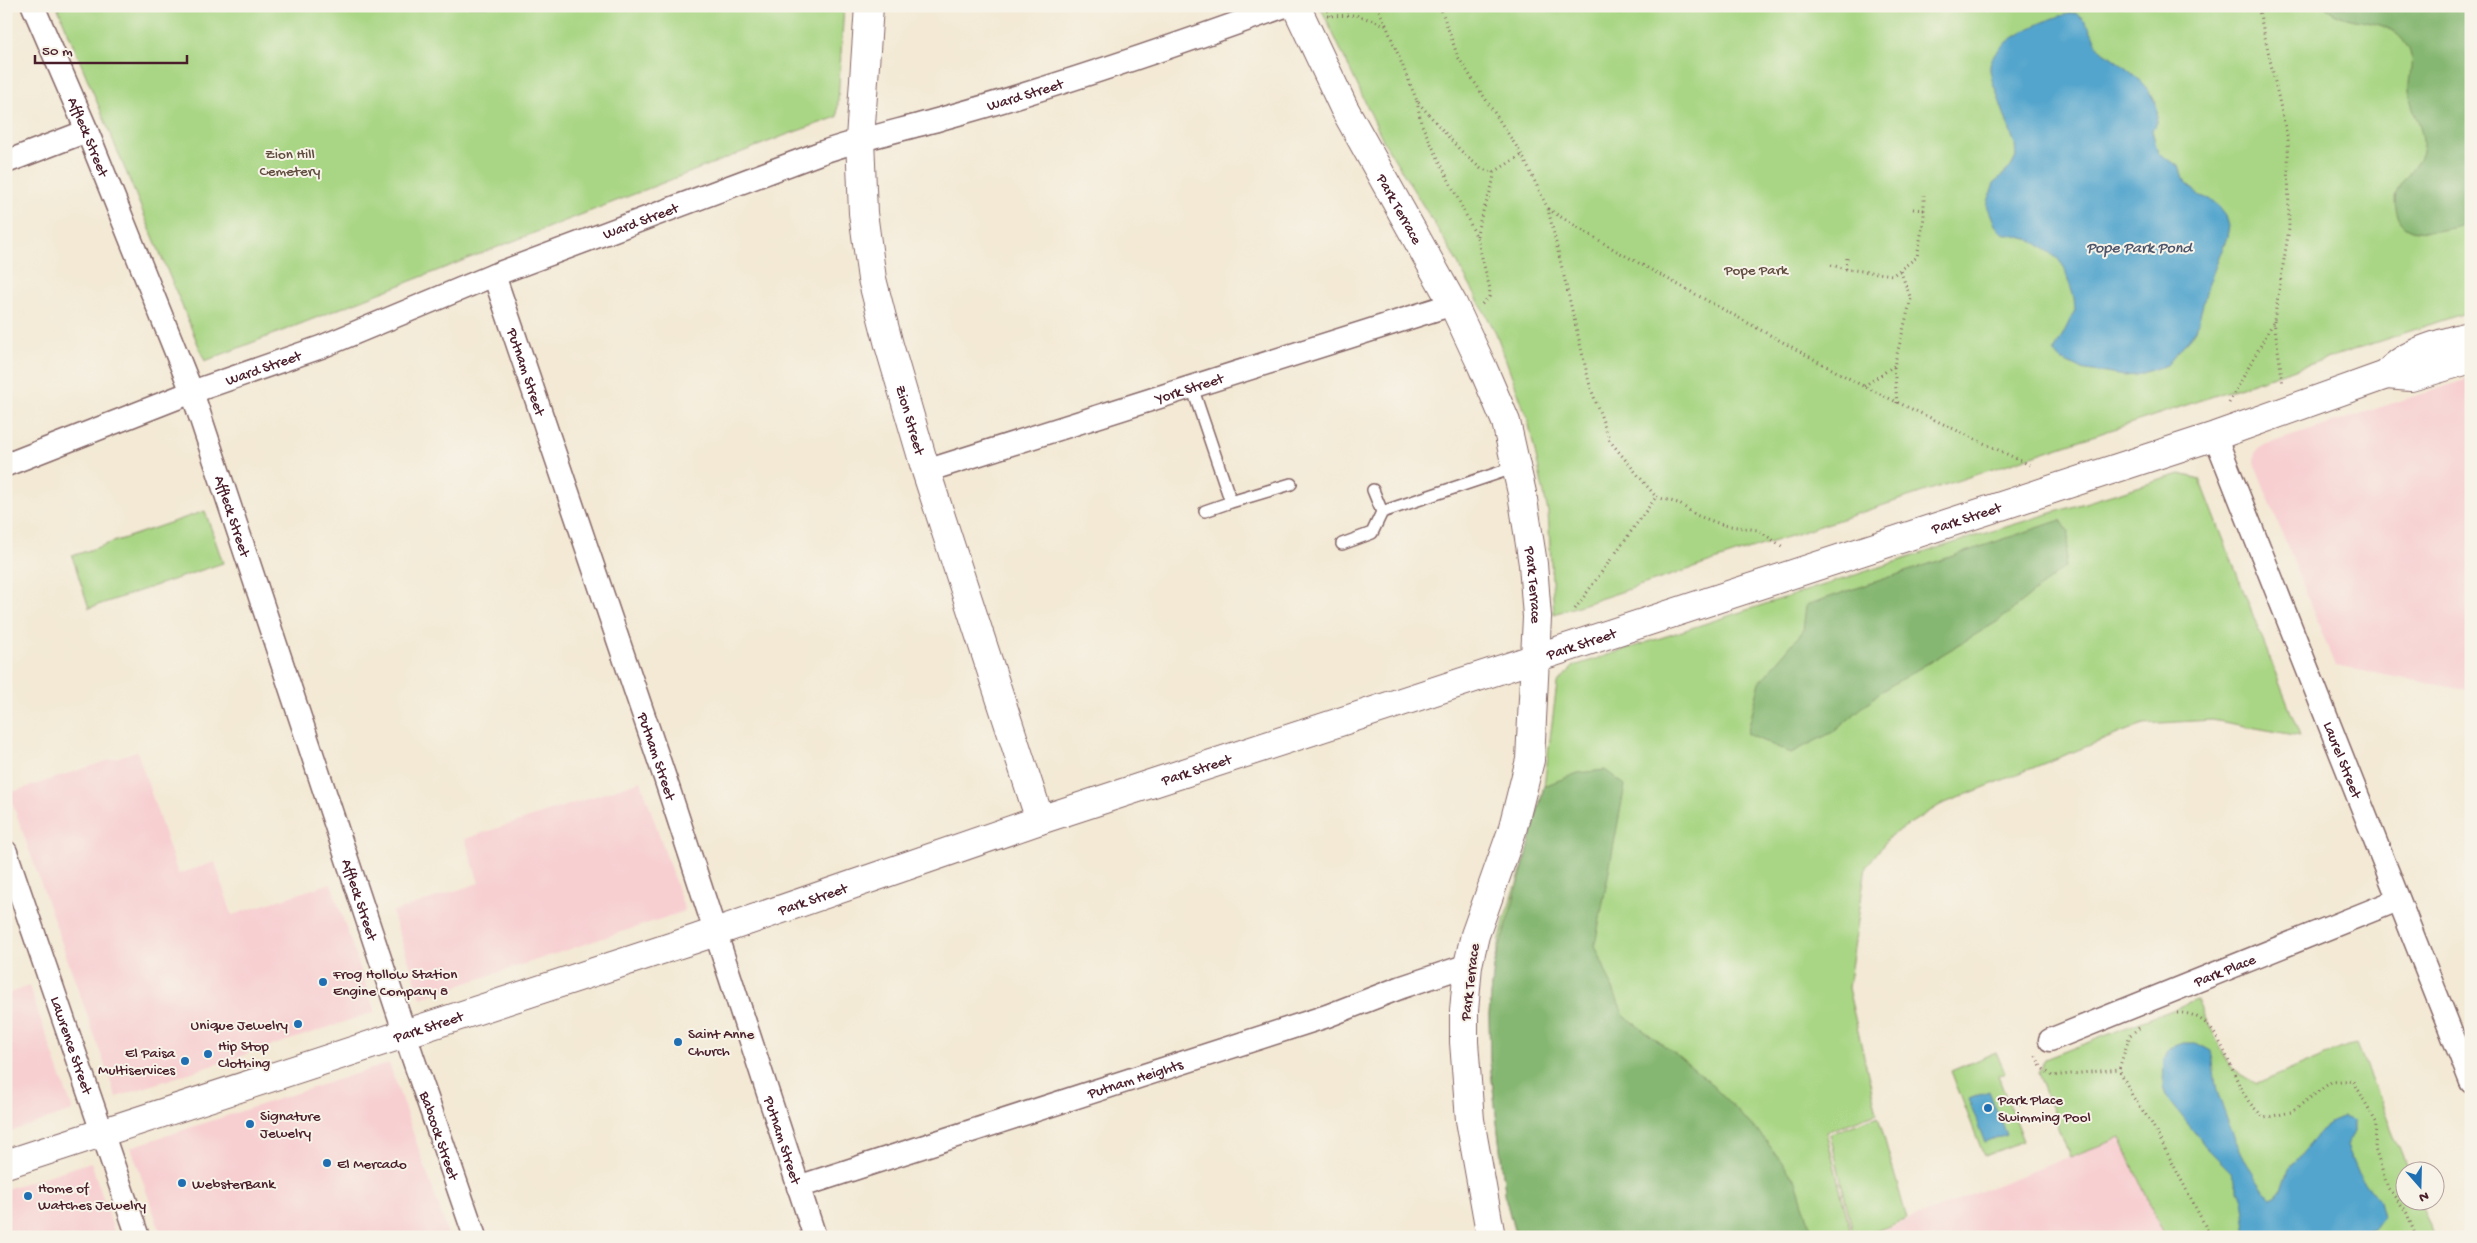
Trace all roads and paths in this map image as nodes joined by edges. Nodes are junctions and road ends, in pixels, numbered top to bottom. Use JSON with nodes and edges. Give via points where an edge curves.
{"nodes":[{"id":1,"x":33,"y":6,"type":"edge"},
{"id":2,"x":869,"y":6,"type":"edge"},
{"id":3,"x":1285,"y":6,"type":"edge"},
{"id":4,"x":1296,"y":6,"type":"edge"},
{"id":5,"x":1326,"y":6,"type":"edge"},
{"id":6,"x":1377,"y":6,"type":"edge"},
{"id":7,"x":1440,"y":6,"type":"edge"},
{"id":8,"x":2258,"y":6,"type":"edge"},
{"id":9,"x":1330,"y":16,"type":"junction"},
{"id":10,"x":1321,"y":18,"type":"dead end"},
{"id":11,"x":1386,"y":25,"type":"junction"},
{"id":12,"x":1417,"y":101,"type":"junction"},
{"id":13,"x":87,"y":131,"type":"junction"},
{"id":14,"x":860,"y":139,"type":"junction"},
{"id":15,"x":1522,"y":155,"type":"junction"},
{"id":16,"x":6,"y":162,"type":"edge"},
{"id":17,"x":1494,"y":172,"type":"junction"},
{"id":18,"x":1924,"y":195,"type":"dead end"},
{"id":19,"x":1548,"y":209,"type":"junction"},
{"id":20,"x":1913,"y":209,"type":"dead end"},
{"id":21,"x":1924,"y":210,"type":"junction"},
{"id":22,"x":1477,"y":238,"type":"junction"},
{"id":23,"x":1847,"y":257,"type":"dead end"},
{"id":24,"x":1831,"y":265,"type":"dead end"},
{"id":25,"x":1846,"y":269,"type":"junction"},
{"id":26,"x":1900,"y":270,"type":"junction"},
{"id":27,"x":494,"y":276,"type":"junction"},
{"id":28,"x":1456,"y":312,"type":"junction"},
{"id":29,"x":2274,"y":321,"type":"junction"},
{"id":30,"x":2471,"y":335,"type":"edge"},
{"id":31,"x":2471,"y":359,"type":"edge"},
{"id":32,"x":1894,"y":366,"type":"junction"},
{"id":33,"x":2386,"y":374,"type":"junction"},
{"id":34,"x":2283,"y":385,"type":"dead end"},
{"id":35,"x":1864,"y":386,"type":"junction"},
{"id":36,"x":1192,"y":387,"type":"junction"},
{"id":37,"x":192,"y":392,"type":"junction"},
{"id":38,"x":1897,"y":403,"type":"junction"},
{"id":39,"x":2230,"y":403,"type":"dead end"},
{"id":40,"x":2215,"y":436,"type":"junction"},
{"id":41,"x":6,"y":465,"type":"edge"},
{"id":42,"x":2032,"y":466,"type":"dead end"},
{"id":43,"x":1516,"y":468,"type":"junction"},
{"id":44,"x":926,"y":471,"type":"junction"},
{"id":45,"x":1290,"y":484,"type":"dead end"},
{"id":46,"x":1373,"y":490,"type":"dead end"},
{"id":47,"x":1656,"y":497,"type":"junction"},
{"id":48,"x":1231,"y":502,"type":"junction"},
{"id":49,"x":1205,"y":511,"type":"dead end"},
{"id":50,"x":1382,"y":512,"type":"junction"},
{"id":51,"x":1342,"y":544,"type":"dead end"},
{"id":52,"x":1782,"y":547,"type":"dead end"},
{"id":53,"x":1575,"y":609,"type":"dead end"},
{"id":54,"x":1536,"y":657,"type":"junction"},
{"id":55,"x":1040,"y":820,"type":"junction"},
{"id":56,"x":6,"y":852,"type":"edge"},
{"id":57,"x":2398,"y":900,"type":"junction"},
{"id":58,"x":715,"y":933,"type":"junction"},
{"id":59,"x":1468,"y":965,"type":"junction"},
{"id":60,"x":2170,"y":1014,"type":"dead end"},
{"id":61,"x":2145,"y":1025,"type":"dead end"},
{"id":62,"x":405,"y":1034,"type":"junction"},
{"id":63,"x":2042,"y":1046,"type":"joint"},
{"id":64,"x":2119,"y":1069,"type":"junction"},
{"id":65,"x":2471,"y":1082,"type":"edge"},
{"id":66,"x":2034,"y":1098,"type":"dead end"},
{"id":67,"x":2019,"y":1104,"type":"dead end"},
{"id":68,"x":101,"y":1132,"type":"junction"},
{"id":69,"x":6,"y":1164,"type":"edge"},
{"id":70,"x":798,"y":1187,"type":"junction"},
{"id":71,"x":1489,"y":1236,"type":"edge"},
{"id":72,"x":138,"y":1237,"type":"edge"},
{"id":73,"x":475,"y":1237,"type":"edge"},
{"id":74,"x":815,"y":1237,"type":"edge"},
{"id":75,"x":2211,"y":1237,"type":"edge"},
{"id":76,"x":2416,"y":1237,"type":"edge"}],
"edges":[{"from":1,"to":13,"type":"street","name":"Affleck Street"},
{"from":2,"to":14,"type":"main road","name":"Zion Street"},
{"from":3,"to":14,"type":"street","name":"Ward Street","via":[[1180,44],[1016,96]]},
{"from":4,"to":28,"type":"main road","name":"Park Terrace","via":[[1344,108]]},
{"from":5,"to":9,"type":"path"},
{"from":6,"to":11,"type":"path"},
{"from":7,"to":15,"type":"path","via":[[1458,56]]},
{"from":8,"to":29,"type":"path","via":[[2288,140],[2289,229]]},
{"from":9,"to":10,"type":"path"},
{"from":9,"to":11,"type":"path","via":[[1356,15]]},
{"from":11,"to":12,"type":"path"},
{"from":12,"to":17,"type":"path","via":[[1460,150],[1481,169]]},
{"from":12,"to":22,"type":"path","via":[[1421,123]]},
{"from":13,"to":16,"type":"street"},
{"from":13,"to":37,"type":"street","name":"Affleck Street"},
{"from":14,"to":27,"type":"street","name":"Ward Street"},
{"from":14,"to":44,"type":"main road","name":"Zion Street","via":[[863,213],[872,279]]},
{"from":15,"to":17,"type":"path"},
{"from":15,"to":19,"type":"path"},
{"from":17,"to":22,"type":"path","via":[[1494,184],[1478,223]]},
{"from":18,"to":21,"type":"path"},
{"from":19,"to":35,"type":"path","via":[[1615,250]]},
{"from":19,"to":47,"type":"path","via":[[1590,386],[1610,441]]},
{"from":20,"to":21,"type":"path"},
{"from":21,"to":26,"type":"path","via":[[1917,258]]},
{"from":22,"to":28,"type":"path","via":[[1490,297],[1483,304]]},
{"from":23,"to":25,"type":"path"},
{"from":24,"to":25,"type":"path"},
{"from":25,"to":26,"type":"path","via":[[1892,275]]},
{"from":26,"to":32,"type":"path","via":[[1911,299]]},
{"from":27,"to":37,"type":"street","name":"Ward Street","via":[[321,347]]},
{"from":27,"to":58,"type":"street","name":"Putnam Street"},
{"from":28,"to":36,"type":"street","name":"York Street"},
{"from":28,"to":43,"type":"main road","name":"Park Terrace","via":[[1506,422]]},
{"from":29,"to":34,"type":"path"},
{"from":29,"to":39,"type":"path"},
{"from":30,"to":33,"type":"main road","name":"Park Street","via":[[2416,353],[2394,365]]},
{"from":31,"to":33,"type":"main road","name":"Park Street","via":[[2411,377]]},
{"from":32,"to":35,"type":"path"},
{"from":32,"to":38,"type":"path"},
{"from":33,"to":40,"type":"main road","name":"Park Street"},
{"from":35,"to":38,"type":"path"},
{"from":36,"to":44,"type":"street","name":"York Street"},
{"from":36,"to":48,"type":"lane"},
{"from":37,"to":41,"type":"street","name":"Ward Street"},
{"from":37,"to":62,"type":"street","name":"Affleck Street"},
{"from":38,"to":42,"type":"path"},
{"from":40,"to":54,"type":"main road","name":"Park Street"},
{"from":40,"to":57,"type":"street","name":"Laurel Street"},
{"from":43,"to":50,"type":"lane"},
{"from":43,"to":54,"type":"main road","name":"Park Terrace","via":[[1533,564]]},
{"from":44,"to":55,"type":"main road","name":"Zion Street"},
{"from":45,"to":48,"type":"lane"},
{"from":46,"to":50,"type":"lane"},
{"from":47,"to":52,"type":"path","via":[[1678,503],[1696,515],[1723,525],[1758,530]]},
{"from":47,"to":53,"type":"path"},
{"from":48,"to":49,"type":"lane"},
{"from":50,"to":51,"type":"lane","via":[[1372,533]]},
{"from":54,"to":55,"type":"main road","name":"Park Street"},
{"from":54,"to":59,"type":"main road","name":"Park Terrace","via":[[1533,731],[1523,794],[1475,935]]},
{"from":55,"to":58,"type":"main road","name":"Park Street"},
{"from":56,"to":68,"type":"street","name":"Lawrence Street"},
{"from":57,"to":63,"type":"street","name":"Park Place"},
{"from":57,"to":65,"type":"street","name":"Laurel Street"},
{"from":58,"to":62,"type":"main road","name":"Park Street"},
{"from":58,"to":70,"type":"street","name":"Putnam Street"},
{"from":59,"to":70,"type":"street","name":"Putnam Heights","via":[[1327,1016]]},
{"from":59,"to":71,"type":"main road","name":"Park Terrace","via":[[1464,1011],[1466,1083]]},
{"from":60,"to":76,"type":"path","via":[[2190,1013],[2212,1027],[2246,1098],[2264,1118],[2291,1112],[2331,1082],[2353,1080],[2376,1122],[2375,1149],[2388,1188],[2406,1210]]},
{"from":61,"to":64,"type":"path","via":[[2130,1035]]},
{"from":62,"to":68,"type":"main road","name":"Park Street"},
{"from":62,"to":73,"type":"street","name":"Babcock Street"},
{"from":63,"to":64,"type":"path","via":[[2041,1067],[2052,1076]]},
{"from":64,"to":75,"type":"path","via":[[2151,1122]]},
{"from":66,"to":67,"type":"path"},
{"from":68,"to":69,"type":"main road","name":"Park Street"},
{"from":68,"to":72,"type":"street","name":"Lawrence Street"},
{"from":70,"to":74,"type":"street","name":"Putnam Street"}]}
